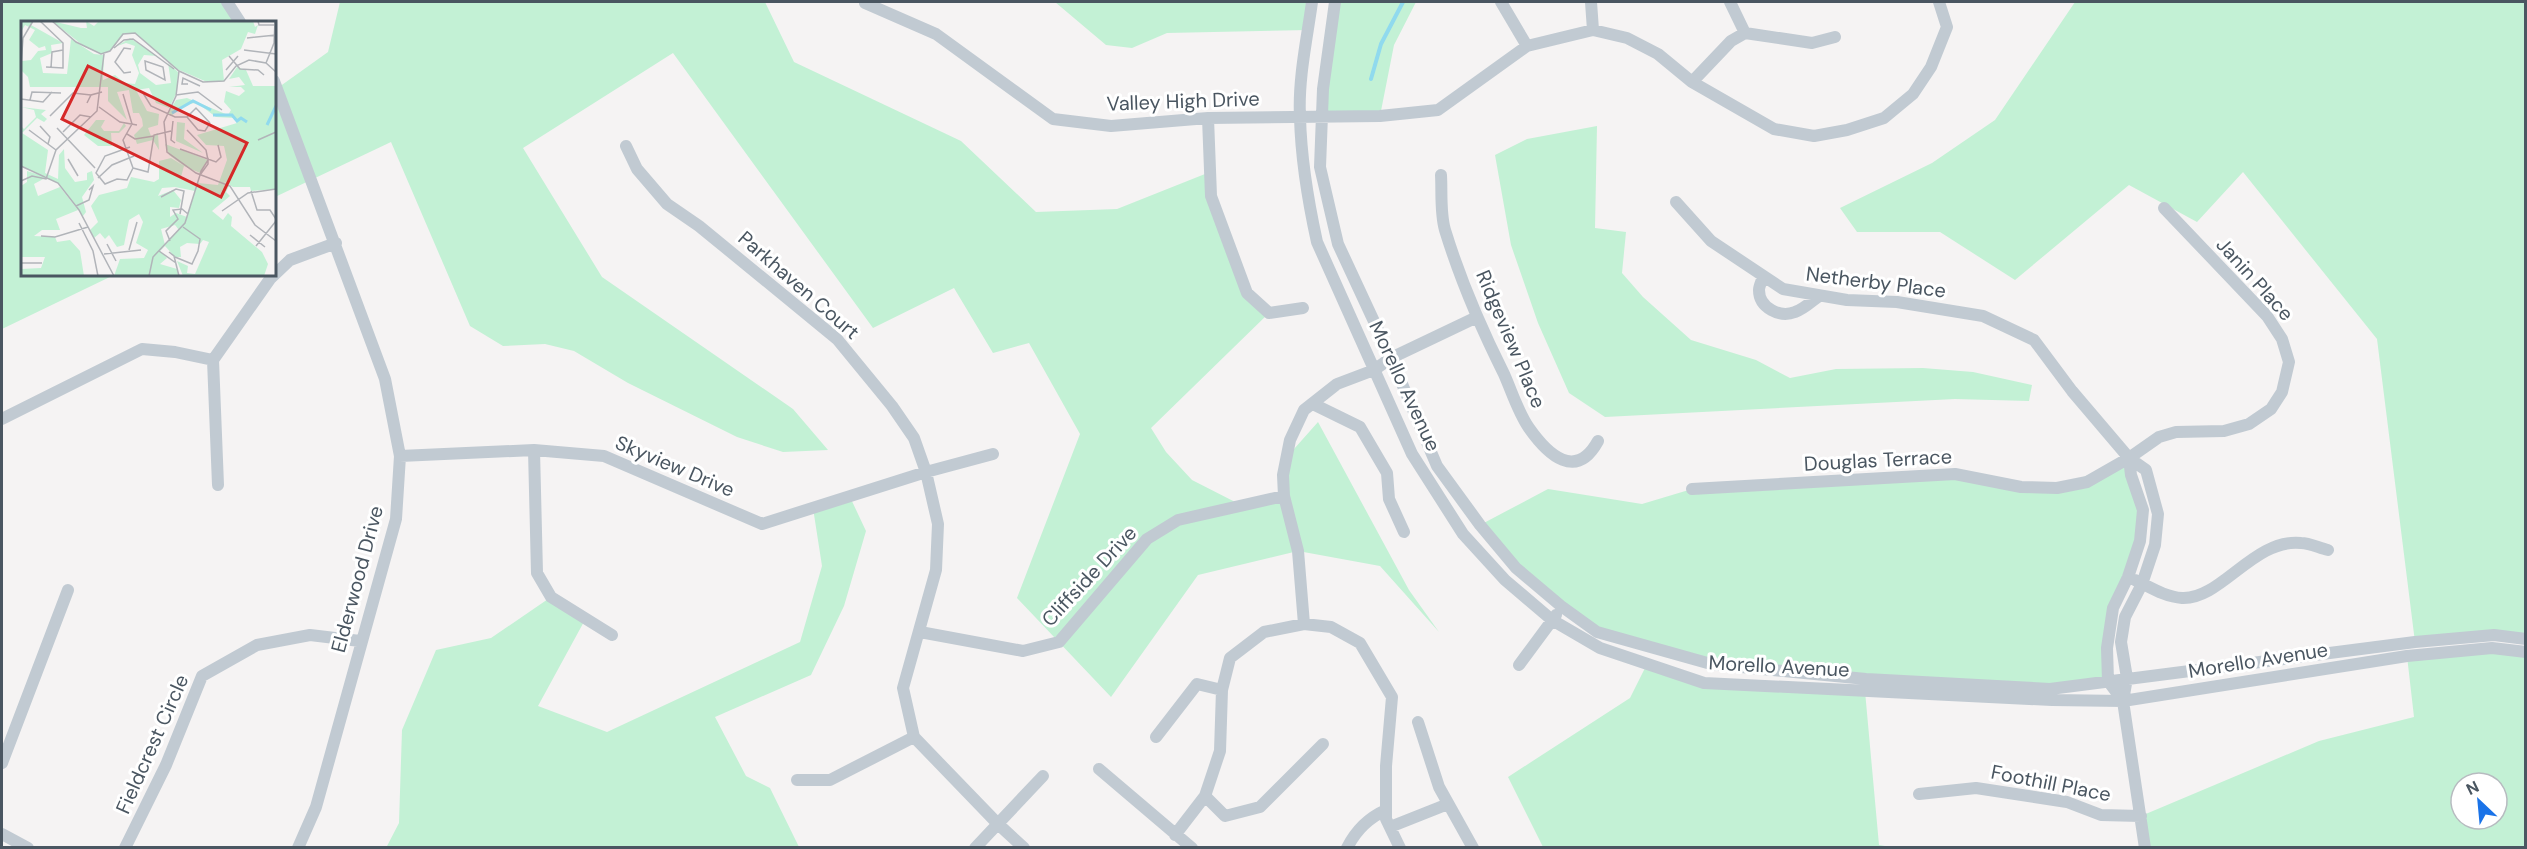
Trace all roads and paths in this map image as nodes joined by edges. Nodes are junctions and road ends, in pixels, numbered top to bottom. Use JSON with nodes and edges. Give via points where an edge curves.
{"nodes":[{"id":1,"x":227,"y":2,"type":"edge"},
{"id":2,"x":1312,"y":2,"type":"edge"},
{"id":3,"x":1335,"y":2,"type":"edge"},
{"id":4,"x":1501,"y":2,"type":"edge"},
{"id":5,"x":1591,"y":2,"type":"edge"},
{"id":6,"x":1730,"y":2,"type":"edge"},
{"id":7,"x":1939,"y":2,"type":"edge"},
{"id":8,"x":865,"y":3,"type":"dead end"},
{"id":9,"x":239,"y":21,"type":"edge"},
{"id":10,"x":1593,"y":30,"type":"junction"},
{"id":11,"x":1745,"y":33,"type":"junction"},
{"id":12,"x":1835,"y":37,"type":"dead end"},
{"id":13,"x":1527,"y":46,"type":"junction"},
{"id":14,"x":1692,"y":82,"type":"junction"},
{"id":15,"x":276,"y":86,"type":"edge"},
{"id":16,"x":1299,"y":116,"type":"junction"},
{"id":17,"x":1321,"y":116,"type":"junction"},
{"id":18,"x":1208,"y":118,"type":"junction"},
{"id":19,"x":626,"y":146,"type":"dead end"},
{"id":20,"x":1441,"y":175,"type":"dead end"},
{"id":21,"x":1676,"y":202,"type":"dead end"},
{"id":22,"x":2164,"y":208,"type":"dead end"},
{"id":23,"x":336,"y":243,"type":"junction"},
{"id":24,"x":276,"y":273,"type":"edge"},
{"id":25,"x":273,"y":276,"type":"edge"},
{"id":26,"x":1763,"y":276,"type":"junction"},
{"id":27,"x":1819,"y":296,"type":"junction"},
{"id":28,"x":1303,"y":308,"type":"dead end"},
{"id":29,"x":1477,"y":317,"type":"junction"},
{"id":30,"x":1391,"y":358,"type":"junction"},
{"id":31,"x":213,"y":360,"type":"junction"},
{"id":32,"x":1374,"y":369,"type":"junction"},
{"id":33,"x":1312,"y":404,"type":"junction"},
{"id":34,"x":2,"y":419,"type":"edge"},
{"id":35,"x":1598,"y":441,"type":"dead end"},
{"id":36,"x":534,"y":450,"type":"junction"},
{"id":37,"x":993,"y":454,"type":"dead end"},
{"id":38,"x":400,"y":456,"type":"junction"},
{"id":39,"x":2129,"y":458,"type":"junction"},
{"id":40,"x":926,"y":472,"type":"junction"},
{"id":41,"x":218,"y":486,"type":"dead end"},
{"id":42,"x":1692,"y":489,"type":"dead end"},
{"id":43,"x":1284,"y":496,"type":"junction"},
{"id":44,"x":1404,"y":532,"type":"dead end"},
{"id":45,"x":2328,"y":550,"type":"dead end"},
{"id":46,"x":2128,"y":577,"type":"junction"},
{"id":47,"x":2142,"y":584,"type":"junction"},
{"id":48,"x":68,"y":590,"type":"dead end"},
{"id":49,"x":1561,"y":606,"type":"junction"},
{"id":50,"x":1552,"y":620,"type":"junction"},
{"id":51,"x":1304,"y":624,"type":"junction"},
{"id":52,"x":920,"y":632,"type":"junction"},
{"id":53,"x":612,"y":635,"type":"dead end"},
{"id":54,"x":2526,"y":639,"type":"edge"},
{"id":55,"x":360,"y":641,"type":"junction"},
{"id":56,"x":2526,"y":652,"type":"edge"},
{"id":57,"x":1520,"y":665,"type":"dead end"},
{"id":58,"x":2127,"y":678,"type":"junction"},
{"id":59,"x":2108,"y":681,"type":"junction"},
{"id":60,"x":1222,"y":690,"type":"junction"},
{"id":61,"x":2123,"y":701,"type":"junction"},
{"id":62,"x":1418,"y":722,"type":"dead end"},
{"id":63,"x":1156,"y":736,"type":"dead end"},
{"id":64,"x":914,"y":737,"type":"junction"},
{"id":65,"x":1323,"y":744,"type":"dead end"},
{"id":66,"x":2,"y":763,"type":"edge"},
{"id":67,"x":1099,"y":769,"type":"dead end"},
{"id":68,"x":1043,"y":776,"type":"dead end"},
{"id":69,"x":796,"y":780,"type":"dead end"},
{"id":70,"x":1919,"y":794,"type":"dead end"},
{"id":71,"x":1205,"y":796,"type":"junction"},
{"id":72,"x":1448,"y":804,"type":"junction"},
{"id":73,"x":1386,"y":810,"type":"junction"},
{"id":74,"x":2141,"y":816,"type":"junction"},
{"id":75,"x":998,"y":824,"type":"junction"},
{"id":76,"x":1390,"y":827,"type":"junction"},
{"id":77,"x":2,"y":834,"type":"edge"},
{"id":78,"x":1175,"y":836,"type":"junction"},
{"id":79,"x":28,"y":848,"type":"edge"},
{"id":80,"x":125,"y":848,"type":"edge"},
{"id":81,"x":298,"y":848,"type":"edge"},
{"id":82,"x":975,"y":848,"type":"edge"},
{"id":83,"x":1024,"y":848,"type":"edge"},
{"id":84,"x":1192,"y":848,"type":"edge"},
{"id":85,"x":1347,"y":848,"type":"edge"},
{"id":86,"x":1400,"y":848,"type":"edge"},
{"id":87,"x":1473,"y":848,"type":"edge"},
{"id":88,"x":2145,"y":848,"type":"edge"}],
"edges":[{"from":1,"to":9,"type":"street"},
{"from":2,"to":16,"type":"street","name":"Morello Avenue"},
{"from":3,"to":17,"type":"street","name":"Morello Avenue"},
{"from":4,"to":13,"type":"street"},
{"from":5,"to":10,"type":"street"},
{"from":6,"to":11,"type":"street"},
{"from":7,"to":14,"type":"street","via":[[1947,27],[1931,67],[1913,94],[1884,118],[1847,130],[1814,136],[1774,129]]},
{"from":8,"to":18,"type":"street","name":"Valley High Drive","via":[[936,34],[1053,118],[1111,126]]},
{"from":10,"to":13,"type":"street"},
{"from":10,"to":14,"type":"street","via":[[1627,38],[1658,54]]},
{"from":11,"to":12,"type":"street","via":[[1812,43]]},
{"from":11,"to":14,"type":"street","via":[[1731,41]]},
{"from":13,"to":17,"type":"street","name":"Valley High Drive","via":[[1438,110],[1380,116]]},
{"from":15,"to":23,"type":"street","name":"Elderwood Drive"},
{"from":16,"to":17,"type":"street","name":"Valley High Drive"},
{"from":16,"to":18,"type":"street","name":"Valley High Drive"},
{"from":16,"to":32,"type":"street","name":"Morello Avenue","via":[[1317,242]]},
{"from":17,"to":30,"type":"street","name":"Morello Avenue","via":[[1320,167],[1338,244]]},
{"from":18,"to":28,"type":"street","via":[[1211,196],[1247,293],[1269,313]]},
{"from":19,"to":40,"type":"street","name":"Parkhaven Court","via":[[637,169],[667,204],[837,339],[914,438]]},
{"from":20,"to":29,"type":"street","name":"Ridgeview Place","via":[[1444,227]]},
{"from":21,"to":26,"type":"street","name":"Netherby Place","via":[[1711,241]]},
{"from":22,"to":39,"type":"street","name":"Janin Place","via":[[2266,316],[2282,339],[2289,362],[2282,392],[2271,409],[2249,424],[2224,431],[2176,432],[2159,437]]},
{"from":23,"to":24,"type":"street","via":[[290,260]]},
{"from":23,"to":38,"type":"street","name":"Elderwood Drive","via":[[385,380]]},
{"from":25,"to":31,"type":"street"},
{"from":26,"to":27,"type":"street","name":"Netherby Place","via":[[1783,289]]},
{"from":26,"to":27,"type":"street","via":[[1761,302],[1778,313],[1793,313]]},
{"from":27,"to":39,"type":"street","name":"Netherby Place","via":[[1897,302],[1983,316],[2034,340]]},
{"from":29,"to":30,"type":"street"},
{"from":29,"to":35,"type":"street","name":"Ridgeview Place","via":[[1528,427],[1550,453],[1566,463],[1574,462],[1591,453]]},
{"from":30,"to":32,"type":"street"},
{"from":30,"to":49,"type":"street","name":"Morello Avenue","via":[[1437,466],[1516,568]]},
{"from":31,"to":34,"type":"street","via":[[142,349]]},
{"from":31,"to":41,"type":"street"},
{"from":32,"to":33,"type":"street","via":[[1337,384]]},
{"from":32,"to":50,"type":"street","name":"Morello Avenue","via":[[1412,454],[1463,534],[1505,580]]},
{"from":33,"to":43,"type":"street","via":[[1304,410],[1290,440],[1283,475]]},
{"from":33,"to":44,"type":"street","via":[[1360,427],[1387,473],[1389,499]]},
{"from":36,"to":38,"type":"street","name":"Skyview Drive"},
{"from":36,"to":40,"type":"street","name":"Skyview Drive","via":[[604,456],[762,524]]},
{"from":36,"to":53,"type":"street","via":[[537,573],[551,597]]},
{"from":37,"to":40,"type":"street","name":"Skyview Drive"},
{"from":38,"to":55,"type":"street","name":"Elderwood Drive","via":[[396,519]]},
{"from":39,"to":42,"type":"street","name":"Douglas Terrace","via":[[2087,482],[2057,488],[2021,487],[1955,474]]},
{"from":39,"to":46,"type":"street","via":[[2142,510],[2140,541]]},
{"from":39,"to":47,"type":"street","name":"Netherby Place","via":[[2146,470],[2158,514],[2155,545]]},
{"from":40,"to":52,"type":"street","name":"Parkhaven Court","via":[[938,524],[936,570]]},
{"from":43,"to":51,"type":"street","via":[[1298,551]]},
{"from":43,"to":52,"type":"street","name":"Cliffside Drive","via":[[1178,520],[1147,539],[1059,642],[1023,651]]},
{"from":45,"to":47,"type":"street","via":[[2301,543],[2282,544],[2263,551],[2211,589],[2185,598],[2169,596]]},
{"from":46,"to":47,"type":"street"},
{"from":46,"to":59,"type":"street","via":[[2113,608],[2107,648]]},
{"from":47,"to":58,"type":"street","name":"Netherby Place","via":[[2125,617],[2121,642]]},
{"from":48,"to":66,"type":"street"},
{"from":49,"to":50,"type":"street"},
{"from":49,"to":59,"type":"street","name":"Morello Avenue","via":[[1597,632],[1711,664],[1866,679],[2050,689]]},
{"from":50,"to":57,"type":"street"},
{"from":50,"to":61,"type":"street","name":"Morello Avenue","via":[[1600,648],[1704,683]]},
{"from":51,"to":60,"type":"street","via":[[1264,632],[1230,658]]},
{"from":51,"to":73,"type":"street","via":[[1331,627],[1360,643],[1392,697]]},
{"from":52,"to":64,"type":"street","name":"Parkhaven Court","via":[[903,688]]},
{"from":54,"to":58,"type":"street","name":"Morello Avenue","via":[[2494,635],[2415,642]]},
{"from":55,"to":80,"type":"street","name":"Fieldcrest Circle","via":[[310,635],[257,645],[202,676],[166,765]]},
{"from":55,"to":81,"type":"street","name":"Elderwood Drive","via":[[316,807]]},
{"from":56,"to":61,"type":"street","name":"Morello Avenue","via":[[2492,648],[2407,656]]},
{"from":58,"to":59,"type":"street","name":"Morello Avenue"},
{"from":58,"to":61,"type":"street","name":"Netherby Place"},
{"from":59,"to":61,"type":"street"},
{"from":60,"to":63,"type":"street","via":[[1197,684]]},
{"from":60,"to":71,"type":"street","via":[[1220,751]]},
{"from":61,"to":74,"type":"street"},
{"from":62,"to":72,"type":"street"},
{"from":64,"to":69,"type":"street","via":[[830,780]]},
{"from":64,"to":75,"type":"street"},
{"from":65,"to":71,"type":"street","via":[[1260,807],[1225,816]]},
{"from":67,"to":78,"type":"street"},
{"from":68,"to":75,"type":"street"},
{"from":70,"to":74,"type":"street","name":"Foothill Place","via":[[1976,788],[2067,802],[2101,815]]},
{"from":71,"to":78,"type":"street"},
{"from":72,"to":76,"type":"street"},
{"from":72,"to":87,"type":"street"},
{"from":73,"to":76,"type":"street"},
{"from":73,"to":85,"type":"street","via":[[1370,817]]},
{"from":74,"to":88,"type":"street"},
{"from":75,"to":82,"type":"street"},
{"from":75,"to":83,"type":"street"},
{"from":76,"to":86,"type":"street"},
{"from":77,"to":79,"type":"street"},
{"from":78,"to":84,"type":"street"}]}
